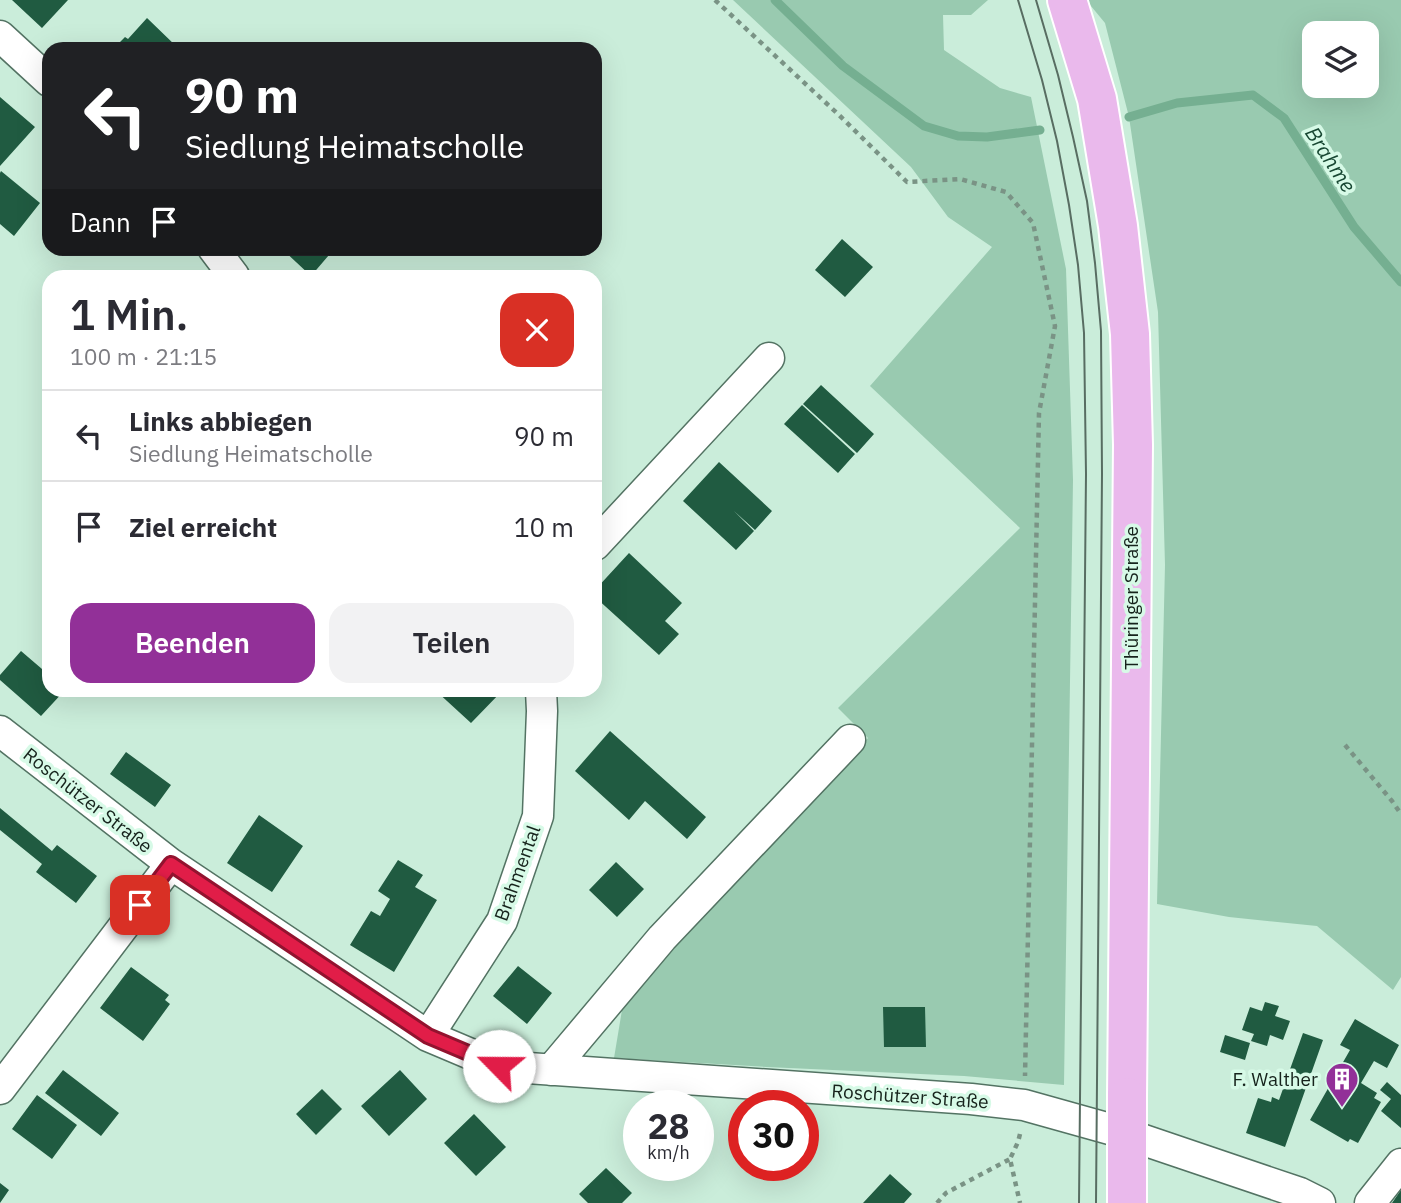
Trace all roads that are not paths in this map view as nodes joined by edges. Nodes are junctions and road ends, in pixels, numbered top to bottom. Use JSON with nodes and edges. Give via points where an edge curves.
{"nodes":[{"id":1,"x":1067,"y":0,"type":"edge"},
{"id":2,"x":0,"y":36,"type":"edge"},
{"id":3,"x":42,"y":75,"type":"edge"},
{"id":4,"x":769,"y":358,"type":"dead end"},
{"id":5,"x":602,"y":537,"type":"edge"},
{"id":6,"x":541,"y":697,"type":"edge"},
{"id":7,"x":0,"y":731,"type":"edge"},
{"id":8,"x":850,"y":740,"type":"dead end"},
{"id":9,"x":171,"y":864,"type":"junction"},
{"id":10,"x":428,"y":1036,"type":"junction"},
{"id":11,"x":551,"y":1070,"type":"junction"},
{"id":12,"x":0,"y":1089,"type":"edge"},
{"id":13,"x":1401,"y":1164,"type":"edge"},
{"id":14,"x":1127,"y":1189,"type":"edge"},
{"id":15,"x":1320,"y":1203,"type":"edge"},
{"id":16,"x":1370,"y":1203,"type":"edge"}],
"edges":[{"from":1,"to":14,"type":"main road","name":"Thüringer Straße","bridge":true,"via":[[1097,99],[1130,334]]},
{"from":2,"to":3,"type":"street"},
{"from":4,"to":5,"type":"street"},
{"from":6,"to":10,"type":"street","name":"Brahmental","via":[[538,816],[502,921]]},
{"from":7,"to":9,"type":"street","name":"Roschützer Straße"},
{"from":8,"to":11,"type":"street","via":[[662,938]]},
{"from":9,"to":10,"type":"street","name":"Roschützer Straße"},
{"from":9,"to":12,"type":"street"},
{"from":10,"to":11,"type":"street","name":"Roschützer Straße","via":[[499,1066]]},
{"from":11,"to":15,"type":"street","name":"Roschützer Straße","via":[[1024,1105],[1117,1131]]},
{"from":13,"to":16,"type":"street"}]}
